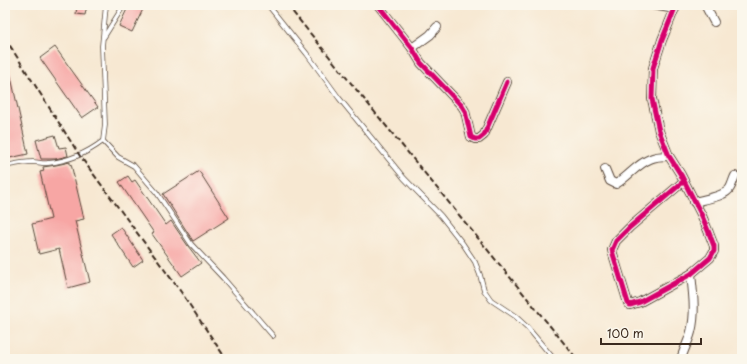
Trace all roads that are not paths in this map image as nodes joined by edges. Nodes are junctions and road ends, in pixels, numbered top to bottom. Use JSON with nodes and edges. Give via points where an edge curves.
{"nodes":[{"id":1,"x":106,"y":5,"type":"edge"},
{"id":2,"x":124,"y":5,"type":"edge"},
{"id":3,"x":268,"y":5,"type":"edge"},
{"id":4,"x":378,"y":5,"type":"edge"},
{"id":5,"x":653,"y":5,"type":"edge"},
{"id":6,"x":705,"y":5,"type":"edge"},
{"id":7,"x":675,"y":7,"type":"edge"},
{"id":8,"x":714,"y":22,"type":"dead end"},
{"id":9,"x":437,"y":27,"type":"dead end"},
{"id":10,"x":103,"y":38,"type":"junction"},
{"id":11,"x":412,"y":48,"type":"junction"},
{"id":12,"x":508,"y":82,"type":"dead end"},
{"id":13,"x":103,"y":141,"type":"junction"},
{"id":14,"x":669,"y":156,"type":"junction"},
{"id":15,"x":5,"y":166,"type":"edge"},
{"id":16,"x":604,"y":170,"type":"dead end"},
{"id":17,"x":735,"y":176,"type":"dead end"},
{"id":18,"x":684,"y":182,"type":"junction"},
{"id":19,"x":694,"y":202,"type":"junction"},
{"id":20,"x":691,"y":274,"type":"junction"},
{"id":21,"x":273,"y":336,"type":"dead end"},
{"id":22,"x":554,"y":359,"type":"edge"},
{"id":23,"x":683,"y":359,"type":"edge"}],
"edges":[{"from":1,"to":10,"type":"lane"},
{"from":2,"to":10,"type":"lane"},
{"from":3,"to":22,"type":"lane","via":[[404,178],[441,216],[463,244],[475,262],[484,290],[491,300],[527,327]]},
{"from":4,"to":11,"type":"street"},
{"from":5,"to":7,"type":"street"},
{"from":6,"to":8,"type":"street"},
{"from":7,"to":14,"type":"street","via":[[653,68],[652,99],[659,131]]},
{"from":9,"to":11,"type":"street"},
{"from":10,"to":13,"type":"lane"},
{"from":11,"to":12,"type":"street","via":[[421,64],[462,106],[471,137],[475,139],[484,135]]},
{"from":13,"to":15,"type":"lane","via":[[80,156],[47,164],[21,162]]},
{"from":13,"to":21,"type":"lane","via":[[118,157],[134,166],[157,193],[191,244]]},
{"from":14,"to":16,"type":"street","via":[[650,158],[616,184],[610,182]]},
{"from":14,"to":18,"type":"street"},
{"from":17,"to":19,"type":"street","via":[[727,192]]},
{"from":18,"to":19,"type":"street"},
{"from":18,"to":20,"type":"street","via":[[620,236],[612,250],[630,305]]},
{"from":19,"to":20,"type":"street","via":[[709,233],[714,251],[710,258]]},
{"from":20,"to":23,"type":"street","via":[[693,320]]}]}
